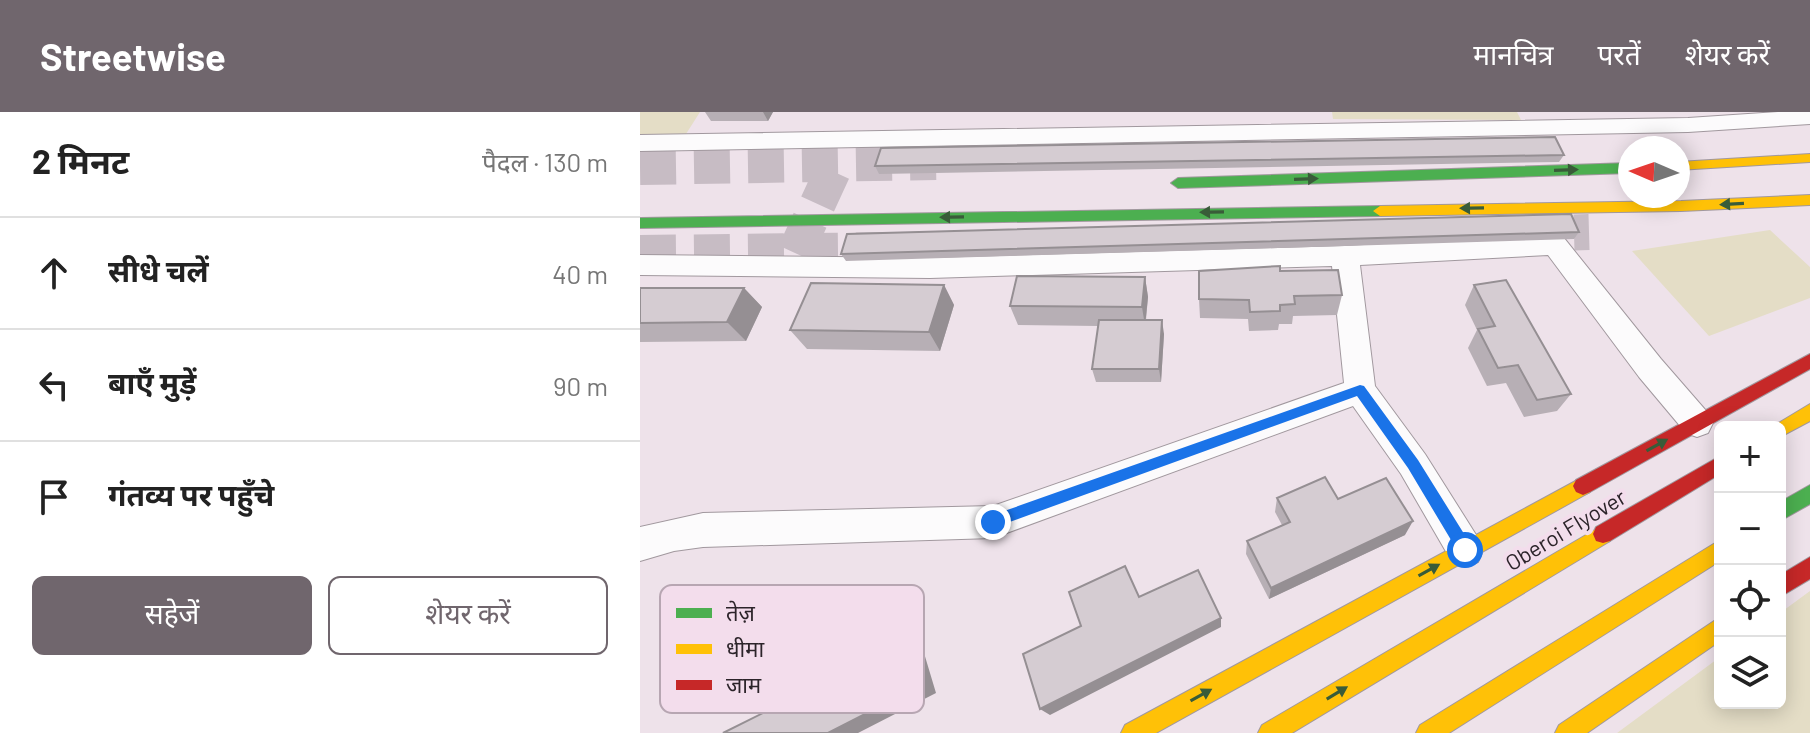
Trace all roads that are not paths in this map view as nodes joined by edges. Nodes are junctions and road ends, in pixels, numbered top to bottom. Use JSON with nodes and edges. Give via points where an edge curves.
{"nodes":[{"id":1,"x":1810,"y":117,"type":"edge"},
{"id":2,"x":709,"y":119,"type":"dead end"},
{"id":3,"x":1541,"y":120,"type":"edge"},
{"id":4,"x":1307,"y":122,"type":"edge"},
{"id":5,"x":692,"y":142,"type":"junction"},
{"id":6,"x":640,"y":143,"type":"edge"},
{"id":7,"x":1559,"y":153,"type":"edge"},
{"id":8,"x":1810,"y":158,"type":"edge"},
{"id":9,"x":1618,"y":160,"type":"edge"},
{"id":10,"x":1690,"y":165,"type":"edge"},
{"id":11,"x":1618,"y":168,"type":"edge"},
{"id":12,"x":1165,"y":183,"type":"dead end"},
{"id":13,"x":1810,"y":200,"type":"edge"},
{"id":14,"x":1690,"y":206,"type":"edge"},
{"id":15,"x":1618,"y":207,"type":"edge"},
{"id":16,"x":1678,"y":208,"type":"edge"},
{"id":17,"x":640,"y":223,"type":"edge"},
{"id":18,"x":1647,"y":224,"type":"dead end"},
{"id":19,"x":1345,"y":256,"type":"junction"},
{"id":20,"x":640,"y":265,"type":"edge"},
{"id":21,"x":1810,"y":361,"type":"edge"},
{"id":22,"x":1360,"y":390,"type":"junction"},
{"id":23,"x":1810,"y":412,"type":"edge"},
{"id":24,"x":1697,"y":423,"type":"junction"},
{"id":25,"x":1786,"y":426,"type":"edge"},
{"id":26,"x":1714,"y":468,"type":"edge"},
{"id":27,"x":1810,"y":494,"type":"edge"},
{"id":28,"x":1786,"y":508,"type":"edge"},
{"id":29,"x":640,"y":544,"type":"edge"},
{"id":30,"x":1465,"y":550,"type":"junction"},
{"id":31,"x":1714,"y":554,"type":"edge"},
{"id":32,"x":1810,"y":567,"type":"edge"},
{"id":33,"x":1786,"y":583,"type":"edge"},
{"id":34,"x":1714,"y":632,"type":"edge"},
{"id":35,"x":1133,"y":733,"type":"edge"},
{"id":36,"x":1270,"y":733,"type":"edge"},
{"id":37,"x":1428,"y":733,"type":"edge"},
{"id":38,"x":1567,"y":733,"type":"edge"}],
"edges":[{"from":1,"to":3,"type":"street","via":[[1688,125]]},
{"from":2,"to":5,"type":"street"},
{"from":3,"to":4,"type":"street"},
{"from":4,"to":5,"type":"street","via":[[770,131]]},
{"from":5,"to":6,"type":"street"},
{"from":7,"to":9,"type":"main road"},
{"from":8,"to":10,"type":"main road"},
{"from":12,"to":11,"type":"main road","one_way":true},
{"from":13,"to":14,"type":"main road","one_way":true},
{"from":15,"to":17,"type":"main road","one_way":true},
{"from":16,"to":18,"type":"main road"},
{"from":19,"to":20,"type":"street","via":[[930,268]]},
{"from":19,"to":22,"type":"street"},
{"from":19,"to":24,"type":"street","via":[[1555,245]]},
{"from":21,"to":24,"type":"main road"},
{"from":22,"to":29,"type":"street","via":[[993,522],[703,530]]},
{"from":22,"to":30,"type":"street"},
{"from":23,"to":25,"type":"main road"},
{"from":30,"to":24,"type":"main road","one_way":true},
{"from":36,"to":26,"type":"main road","name":"Oberoi Flyover","one_way":true},
{"from":27,"to":28,"type":"main road"},
{"from":35,"to":30,"type":"main road","one_way":true},
{"from":31,"to":37,"type":"main road"},
{"from":32,"to":33,"type":"main road"},
{"from":34,"to":38,"type":"main road"}]}
